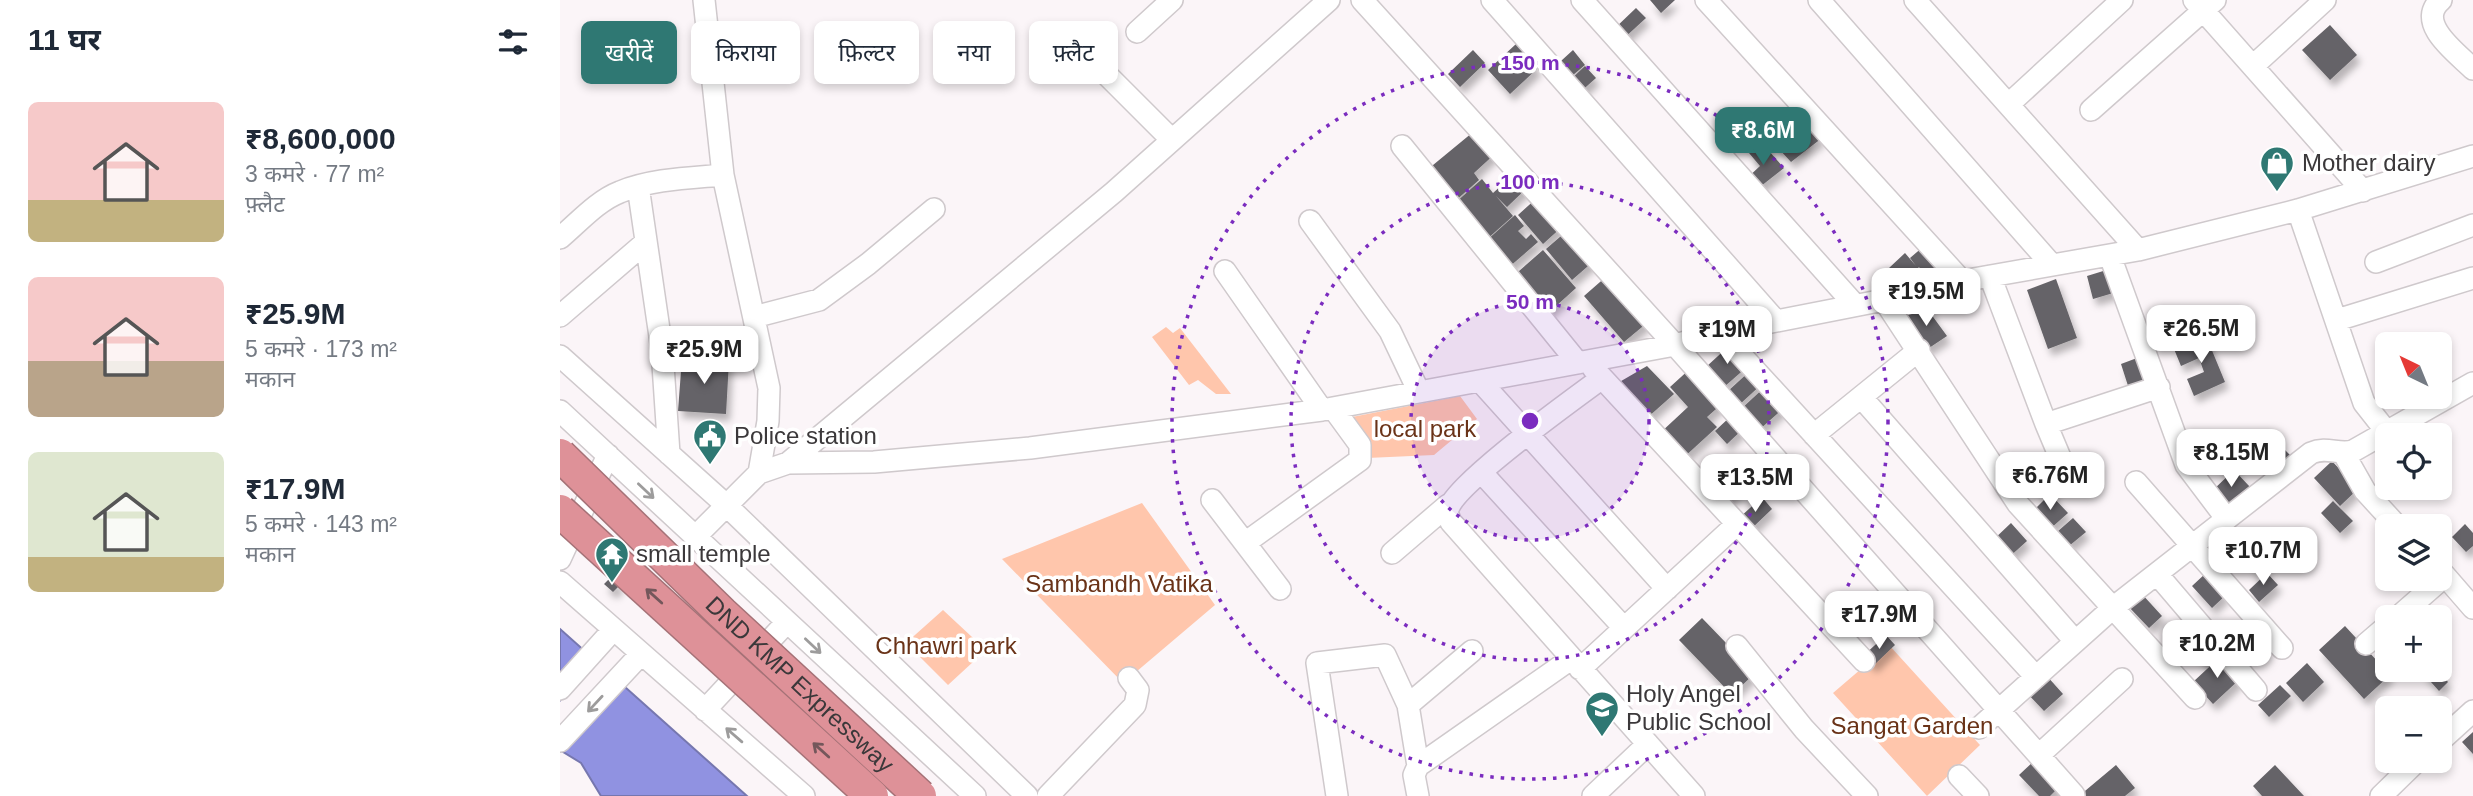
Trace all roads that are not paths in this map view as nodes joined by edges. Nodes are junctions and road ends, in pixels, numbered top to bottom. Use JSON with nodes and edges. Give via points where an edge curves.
{"nodes":[{"id":1,"x":704,"y":0,"type":"edge"},
{"id":2,"x":1172,"y":0,"type":"edge"},
{"id":3,"x":1362,"y":0,"type":"edge"},
{"id":4,"x":1492,"y":0,"type":"edge"},
{"id":5,"x":1582,"y":0,"type":"edge"},
{"id":6,"x":1706,"y":0,"type":"edge"},
{"id":7,"x":1819,"y":0,"type":"edge"},
{"id":8,"x":1915,"y":0,"type":"edge"},
{"id":9,"x":2122,"y":0,"type":"edge"},
{"id":10,"x":2325,"y":0,"type":"edge"},
{"id":11,"x":2441,"y":0,"type":"edge"},
{"id":12,"x":1323,"y":2,"type":"edge"},
{"id":13,"x":2204,"y":4,"type":"edge"},
{"id":14,"x":1136,"y":32,"type":"dead end"},
{"id":15,"x":2253,"y":66,"type":"junction"},
{"id":16,"x":2473,"y":69,"type":"edge"},
{"id":17,"x":1116,"y":84,"type":"edge"},
{"id":18,"x":2009,"y":104,"type":"junction"},
{"id":19,"x":2091,"y":110,"type":"dead end"},
{"id":20,"x":1172,"y":140,"type":"junction"},
{"id":21,"x":1402,"y":146,"type":"dead end"},
{"id":22,"x":2473,"y":156,"type":"edge"},
{"id":23,"x":723,"y":175,"type":"junction"},
{"id":24,"x":638,"y":186,"type":"junction"},
{"id":25,"x":2363,"y":191,"type":"junction"},
{"id":26,"x":934,"y":208,"type":"dead end"},
{"id":27,"x":2298,"y":210,"type":"junction"},
{"id":28,"x":1310,"y":221,"type":"dead end"},
{"id":29,"x":2473,"y":225,"type":"edge"},
{"id":30,"x":560,"y":238,"type":"edge"},
{"id":31,"x":646,"y":242,"type":"junction"},
{"id":32,"x":2138,"y":250,"type":"junction"},
{"id":33,"x":2110,"y":256,"type":"junction"},
{"id":34,"x":2376,"y":262,"type":"dead end"},
{"id":35,"x":2051,"y":264,"type":"junction"},
{"id":36,"x":1225,"y":271,"type":"dead end"},
{"id":37,"x":1990,"y":276,"type":"junction"},
{"id":38,"x":2473,"y":278,"type":"edge"},
{"id":39,"x":1962,"y":281,"type":"junction"},
{"id":40,"x":1884,"y":300,"type":"junction"},
{"id":41,"x":1855,"y":305,"type":"junction"},
{"id":42,"x":560,"y":316,"type":"edge"},
{"id":43,"x":754,"y":317,"type":"junction"},
{"id":44,"x":2337,"y":320,"type":"junction"},
{"id":45,"x":1776,"y":321,"type":"junction"},
{"id":46,"x":1720,"y":332,"type":"junction"},
{"id":47,"x":1675,"y":345,"type":"junction"},
{"id":48,"x":1919,"y":349,"type":"junction"},
{"id":49,"x":560,"y":356,"type":"edge"},
{"id":50,"x":1582,"y":362,"type":"junction"},
{"id":51,"x":1602,"y":378,"type":"junction"},
{"id":52,"x":1480,"y":381,"type":"junction"},
{"id":53,"x":2473,"y":383,"type":"edge"},
{"id":54,"x":2159,"y":387,"type":"junction"},
{"id":55,"x":1419,"y":392,"type":"junction"},
{"id":56,"x":1862,"y":398,"type":"junction"},
{"id":57,"x":1328,"y":409,"type":"junction"},
{"id":58,"x":560,"y":411,"type":"edge"},
{"id":59,"x":2380,"y":423,"type":"edge"},
{"id":60,"x":2400,"y":423,"type":"edge"},
{"id":61,"x":2046,"y":424,"type":"junction"},
{"id":62,"x":1529,"y":433,"type":"junction"},
{"id":63,"x":1814,"y":435,"type":"junction"},
{"id":64,"x":2375,"y":437,"type":"edge"},
{"id":65,"x":2344,"y":453,"type":"junction"},
{"id":66,"x":669,"y":454,"type":"junction"},
{"id":67,"x":608,"y":455,"type":"junction"},
{"id":68,"x":560,"y":456,"type":"edge"},
{"id":69,"x":788,"y":463,"type":"junction"},
{"id":70,"x":1482,"y":472,"type":"junction"},
{"id":71,"x":759,"y":473,"type":"junction"},
{"id":72,"x":2136,"y":482,"type":"dead end"},
{"id":73,"x":2071,"y":486,"type":"dead end"},
{"id":74,"x":1212,"y":500,"type":"dead end"},
{"id":75,"x":726,"y":504,"type":"junction"},
{"id":76,"x":1448,"y":505,"type":"junction"},
{"id":77,"x":560,"y":511,"type":"edge"},
{"id":78,"x":2386,"y":514,"type":"edge"},
{"id":79,"x":2225,"y":519,"type":"junction"},
{"id":80,"x":1737,"y":524,"type":"junction"},
{"id":81,"x":695,"y":537,"type":"junction"},
{"id":82,"x":1245,"y":543,"type":"junction"},
{"id":83,"x":2194,"y":544,"type":"junction"},
{"id":84,"x":1392,"y":553,"type":"dead end"},
{"id":85,"x":560,"y":559,"type":"edge"},
{"id":86,"x":2157,"y":574,"type":"junction"},
{"id":87,"x":560,"y":582,"type":"edge"},
{"id":88,"x":2452,"y":584,"type":"edge"},
{"id":89,"x":1280,"y":589,"type":"dead end"},
{"id":90,"x":1667,"y":589,"type":"junction"},
{"id":91,"x":2424,"y":591,"type":"edge"},
{"id":92,"x":2409,"y":605,"type":"edge"},
{"id":93,"x":2114,"y":607,"type":"junction"},
{"id":94,"x":2473,"y":608,"type":"edge"},
{"id":95,"x":787,"y":622,"type":"junction"},
{"id":96,"x":1624,"y":628,"type":"junction"},
{"id":97,"x":2375,"y":636,"type":"edge"},
{"id":98,"x":607,"y":637,"type":"junction"},
{"id":99,"x":2075,"y":641,"type":"junction"},
{"id":100,"x":2366,"y":644,"type":"dead end"},
{"id":101,"x":1737,"y":646,"type":"dead end"},
{"id":102,"x":2282,"y":648,"type":"dead end"},
{"id":103,"x":1472,"y":651,"type":"dead end"},
{"id":104,"x":635,"y":661,"type":"junction"},
{"id":105,"x":1864,"y":661,"type":"dead end"},
{"id":106,"x":1575,"y":664,"type":"junction"},
{"id":107,"x":2036,"y":677,"type":"junction"},
{"id":108,"x":1129,"y":678,"type":"dead end"},
{"id":109,"x":2122,"y":679,"type":"dead end"},
{"id":110,"x":560,"y":689,"type":"edge"},
{"id":111,"x":2256,"y":691,"type":"dead end"},
{"id":112,"x":2195,"y":698,"type":"dead end"},
{"id":113,"x":1408,"y":705,"type":"junction"},
{"id":114,"x":705,"y":710,"type":"junction"},
{"id":115,"x":1999,"y":710,"type":"junction"},
{"id":116,"x":2473,"y":711,"type":"edge"},
{"id":117,"x":1979,"y":728,"type":"dead end"},
{"id":118,"x":2452,"y":730,"type":"edge"},
{"id":119,"x":560,"y":741,"type":"edge"},
{"id":120,"x":1647,"y":744,"type":"junction"},
{"id":121,"x":2039,"y":755,"type":"junction"},
{"id":122,"x":1418,"y":766,"type":"junction"},
{"id":123,"x":2405,"y":773,"type":"edge"},
{"id":124,"x":1959,"y":776,"type":"dead end"},
{"id":125,"x":1687,"y":794,"type":"edge"},
{"id":126,"x":2074,"y":795,"type":"edge"},
{"id":127,"x":804,"y":796,"type":"edge"},
{"id":128,"x":872,"y":796,"type":"edge"},
{"id":129,"x":920,"y":796,"type":"edge"},
{"id":130,"x":975,"y":796,"type":"edge"},
{"id":131,"x":1027,"y":796,"type":"edge"},
{"id":132,"x":1048,"y":796,"type":"edge"},
{"id":133,"x":1336,"y":796,"type":"edge"},
{"id":134,"x":1418,"y":796,"type":"edge"},
{"id":135,"x":1593,"y":796,"type":"edge"},
{"id":136,"x":1867,"y":796,"type":"edge"},
{"id":137,"x":1978,"y":796,"type":"edge"},
{"id":138,"x":2381,"y":796,"type":"edge"}],
"edges":[{"from":1,"to":23,"type":"street"},
{"from":2,"to":14,"type":"street"},
{"from":3,"to":47,"type":"street"},
{"from":4,"to":45,"type":"street"},
{"from":5,"to":41,"type":"street"},
{"from":6,"to":39,"type":"street"},
{"from":7,"to":35,"type":"street"},
{"from":8,"to":18,"type":"street"},
{"from":9,"to":18,"type":"street"},
{"from":10,"to":15,"type":"street"},
{"from":11,"to":16,"type":"street","via":[[2433,15],[2437,33]]},
{"from":12,"to":20,"type":"street"},
{"from":13,"to":15,"type":"street"},
{"from":13,"to":19,"type":"street"},
{"from":15,"to":25,"type":"street"},
{"from":17,"to":20,"type":"street"},
{"from":18,"to":32,"type":"street"},
{"from":20,"to":69,"type":"street"},
{"from":21,"to":50,"type":"street"},
{"from":22,"to":25,"type":"street"},
{"from":23,"to":24,"type":"street"},
{"from":23,"to":43,"type":"street"},
{"from":24,"to":30,"type":"street","via":[[597,206]]},
{"from":24,"to":31,"type":"street"},
{"from":25,"to":27,"type":"street"},
{"from":26,"to":43,"type":"street","via":[[819,300]]},
{"from":27,"to":32,"type":"street"},
{"from":27,"to":44,"type":"street"},
{"from":28,"to":55,"type":"street","via":[[1390,331]]},
{"from":29,"to":34,"type":"street"},
{"from":31,"to":42,"type":"street"},
{"from":31,"to":66,"type":"street","via":[[662,350]]},
{"from":32,"to":33,"type":"street"},
{"from":33,"to":35,"type":"street"},
{"from":33,"to":54,"type":"street"},
{"from":35,"to":37,"type":"street"},
{"from":36,"to":57,"type":"street"},
{"from":37,"to":39,"type":"street"},
{"from":37,"to":61,"type":"street"},
{"from":38,"to":44,"type":"street"},
{"from":39,"to":40,"type":"street"},
{"from":40,"to":41,"type":"street"},
{"from":40,"to":48,"type":"street"},
{"from":41,"to":45,"type":"street"},
{"from":43,"to":71,"type":"street","via":[[769,388]]},
{"from":44,"to":59,"type":"street","via":[[2364,403]]},
{"from":45,"to":46,"type":"street"},
{"from":46,"to":47,"type":"street"},
{"from":46,"to":63,"type":"street"},
{"from":47,"to":50,"type":"street"},
{"from":47,"to":115,"type":"street"},
{"from":48,"to":56,"type":"street"},
{"from":48,"to":93,"type":"street","via":[[2018,504]]},
{"from":49,"to":66,"type":"street"},
{"from":50,"to":51,"type":"street"},
{"from":50,"to":52,"type":"street"},
{"from":51,"to":62,"type":"street"},
{"from":51,"to":80,"type":"street"},
{"from":52,"to":55,"type":"street"},
{"from":52,"to":62,"type":"street"},
{"from":53,"to":60,"type":"street"},
{"from":54,"to":61,"type":"street"},
{"from":54,"to":79,"type":"street","via":[[2186,465]]},
{"from":55,"to":57,"type":"street"},
{"from":56,"to":63,"type":"street"},
{"from":56,"to":99,"type":"street"},
{"from":57,"to":69,"type":"street","via":[[943,458]]},
{"from":57,"to":82,"type":"street","via":[[1360,445],[1360,460]]},
{"from":58,"to":67,"type":"street"},
{"from":61,"to":73,"type":"street"},
{"from":62,"to":70,"type":"street"},
{"from":62,"to":90,"type":"street"},
{"from":63,"to":107,"type":"street"},
{"from":64,"to":65,"type":"street"},
{"from":65,"to":78,"type":"street","via":[[2365,491]]},
{"from":65,"to":79,"type":"street","via":[[2328,449],[2311,453]]},
{"from":66,"to":75,"type":"street"},
{"from":67,"to":81,"type":"street","one_way":true},
{"from":67,"to":85,"type":"street"},
{"from":68,"to":129,"type":"highway","name":"DND KMP Expressway","bridge":true},
{"from":69,"to":71,"type":"street"},
{"from":70,"to":76,"type":"street"},
{"from":70,"to":96,"type":"street"},
{"from":71,"to":75,"type":"street"},
{"from":72,"to":83,"type":"street"},
{"from":74,"to":82,"type":"street"},
{"from":75,"to":81,"type":"street"},
{"from":75,"to":131,"type":"street"},
{"from":76,"to":84,"type":"street"},
{"from":76,"to":106,"type":"street","via":[[1451,522]]},
{"from":128,"to":77,"type":"highway","name":"DND KMP Expressway","one_way":true,"bridge":true},
{"from":79,"to":83,"type":"street"},
{"from":80,"to":90,"type":"street"},
{"from":80,"to":105,"type":"street"},
{"from":81,"to":95,"type":"street"},
{"from":82,"to":89,"type":"street"},
{"from":83,"to":86,"type":"street"},
{"from":83,"to":102,"type":"street"},
{"from":86,"to":93,"type":"street"},
{"from":86,"to":111,"type":"street"},
{"from":87,"to":98,"type":"street"},
{"from":88,"to":94,"type":"street"},
{"from":90,"to":96,"type":"street"},
{"from":91,"to":92,"type":"street"},
{"from":93,"to":99,"type":"street"},
{"from":93,"to":112,"type":"street"},
{"from":95,"to":114,"type":"street"},
{"from":95,"to":130,"type":"street","one_way":true},
{"from":96,"to":106,"type":"street"},
{"from":97,"to":100,"type":"street"},
{"from":98,"to":104,"type":"street"},
{"from":98,"to":110,"type":"street"},
{"from":99,"to":107,"type":"street"},
{"from":101,"to":136,"type":"street","via":[[1804,729]]},
{"from":103,"to":113,"type":"street"},
{"from":104,"to":114,"type":"street"},
{"from":104,"to":119,"type":"street","one_way":true},
{"from":106,"to":120,"type":"street"},
{"from":106,"to":122,"type":"street"},
{"from":107,"to":115,"type":"street"},
{"from":108,"to":132,"type":"street","via":[[1138,690],[1135,705]]},
{"from":109,"to":121,"type":"street"},
{"from":113,"to":122,"type":"street"},
{"from":113,"to":133,"type":"street","via":[[1385,655],[1317,663]]},
{"from":127,"to":114,"type":"street","one_way":true},
{"from":115,"to":117,"type":"street"},
{"from":115,"to":121,"type":"street"},
{"from":116,"to":118,"type":"street"},
{"from":120,"to":125,"type":"street"},
{"from":120,"to":135,"type":"street"},
{"from":121,"to":126,"type":"street"},
{"from":122,"to":134,"type":"street","via":[[1414,775]]},
{"from":123,"to":138,"type":"street"},
{"from":124,"to":137,"type":"street"}]}
